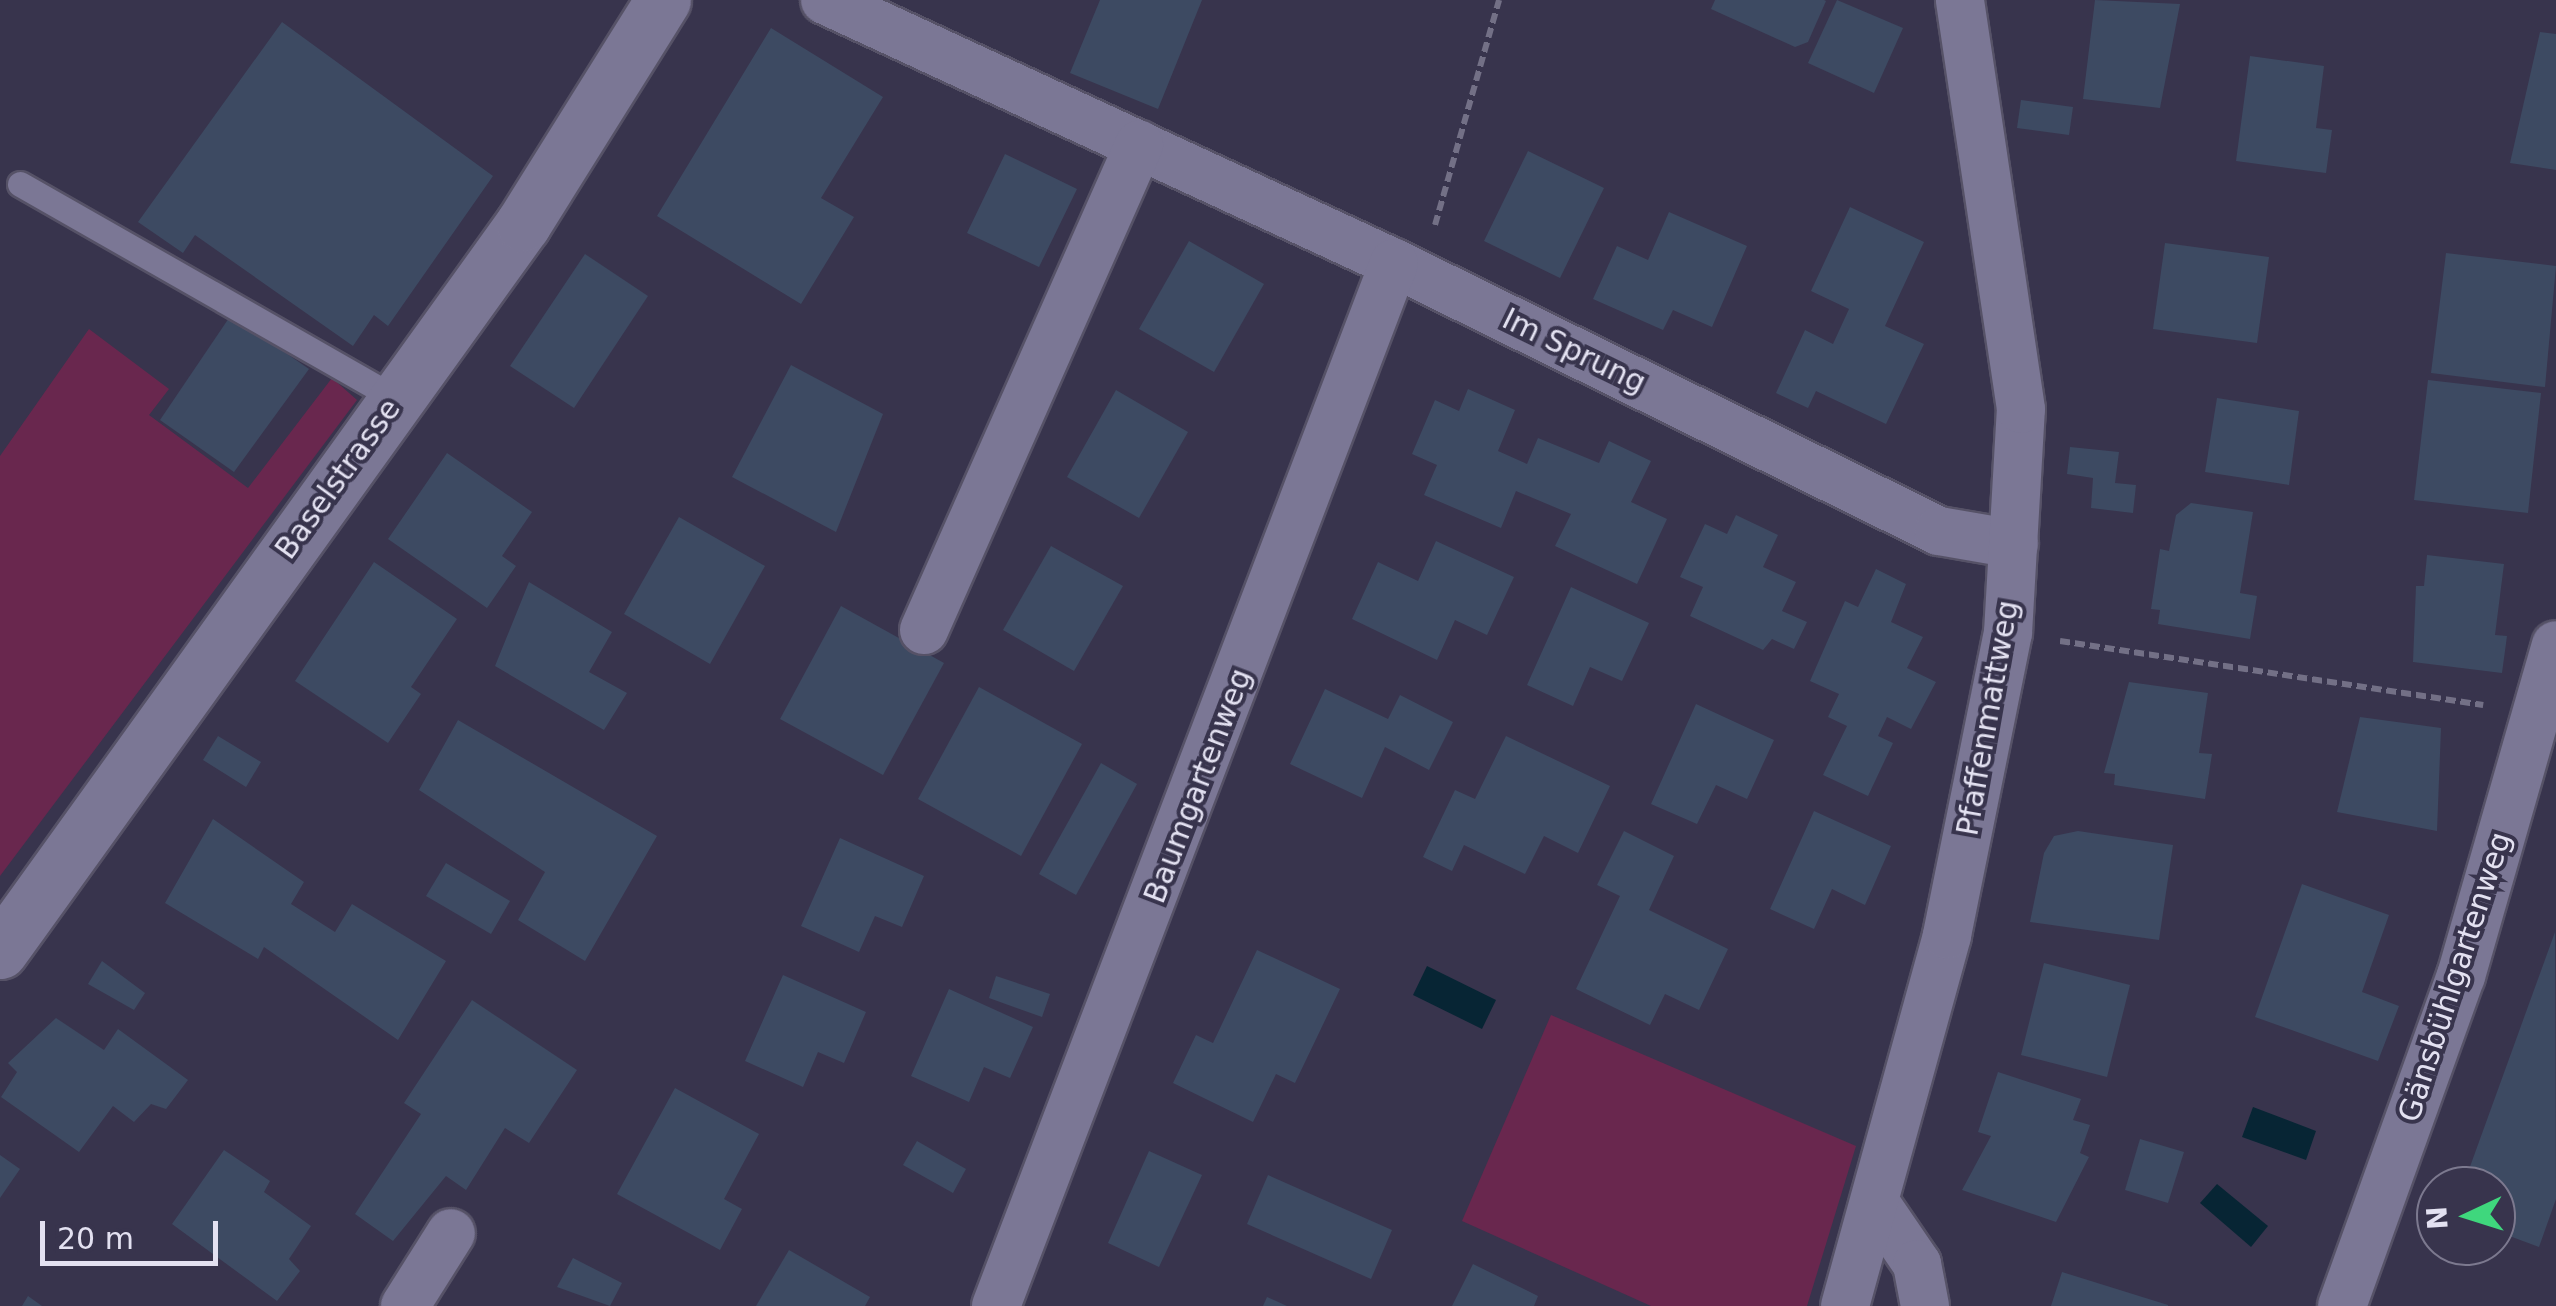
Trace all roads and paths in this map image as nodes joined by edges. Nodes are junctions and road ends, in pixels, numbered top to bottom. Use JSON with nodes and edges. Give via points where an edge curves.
{"nodes":[{"id":1,"x":662,"y":0,"type":"edge"},
{"id":2,"x":825,"y":0,"type":"edge"},
{"id":3,"x":1499,"y":0,"type":"edge"},
{"id":4,"x":1960,"y":0,"type":"edge"},
{"id":5,"x":1139,"y":144,"type":"junction"},
{"id":6,"x":20,"y":184,"type":"dead end"},
{"id":7,"x":1394,"y":263,"type":"junction"},
{"id":8,"x":396,"y":398,"type":"junction"},
{"id":9,"x":2014,"y":544,"type":"junction"},
{"id":10,"x":924,"y":630,"type":"dead end"},
{"id":11,"x":2008,"y":633,"type":"junction"},
{"id":12,"x":2556,"y":645,"type":"edge"},
{"id":13,"x":2539,"y":714,"type":"junction"},
{"id":14,"x":0,"y":950,"type":"edge"},
{"id":15,"x":1876,"y":1204,"type":"junction"},
{"id":16,"x":451,"y":1232,"type":"dead end"},
{"id":17,"x":405,"y":1306,"type":"edge"},
{"id":18,"x":996,"y":1306,"type":"edge"},
{"id":19,"x":1844,"y":1306,"type":"edge"},
{"id":20,"x":1924,"y":1306,"type":"edge"},
{"id":21,"x":2342,"y":1306,"type":"edge"}],
"edges":[{"from":1,"to":8,"type":"street","name":"Baselstrasse","via":[[523,224]]},
{"from":2,"to":5,"type":"street","name":"Im Sprung"},
{"from":3,"to":7,"type":"path","via":[[1434,228]]},
{"from":4,"to":9,"type":"street","name":"Pfaffenmattweg","via":[[2021,409]]},
{"from":5,"to":7,"type":"street","name":"Im Sprung"},
{"from":5,"to":10,"type":"street"},
{"from":6,"to":8,"type":"lane"},
{"from":7,"to":9,"type":"street","name":"Im Sprung","via":[[1939,531]]},
{"from":7,"to":18,"type":"street","name":"Baumgartenweg"},
{"from":8,"to":14,"type":"street","name":"Baselstrasse"},
{"from":9,"to":11,"type":"street","name":"Pfaffenmattweg"},
{"from":11,"to":13,"type":"path"},
{"from":11,"to":15,"type":"street","name":"Pfaffenmattweg","via":[[1948,935]]},
{"from":12,"to":13,"type":"street","name":"Gänsbühlgartenweg"},
{"from":13,"to":21,"type":"street","name":"Gänsbühlgartenweg","via":[[2461,976]]},
{"from":15,"to":19,"type":"street","name":"Pfaffenmattweg"},
{"from":15,"to":20,"type":"street","via":[[1917,1264]]},
{"from":16,"to":17,"type":"street"}]}
